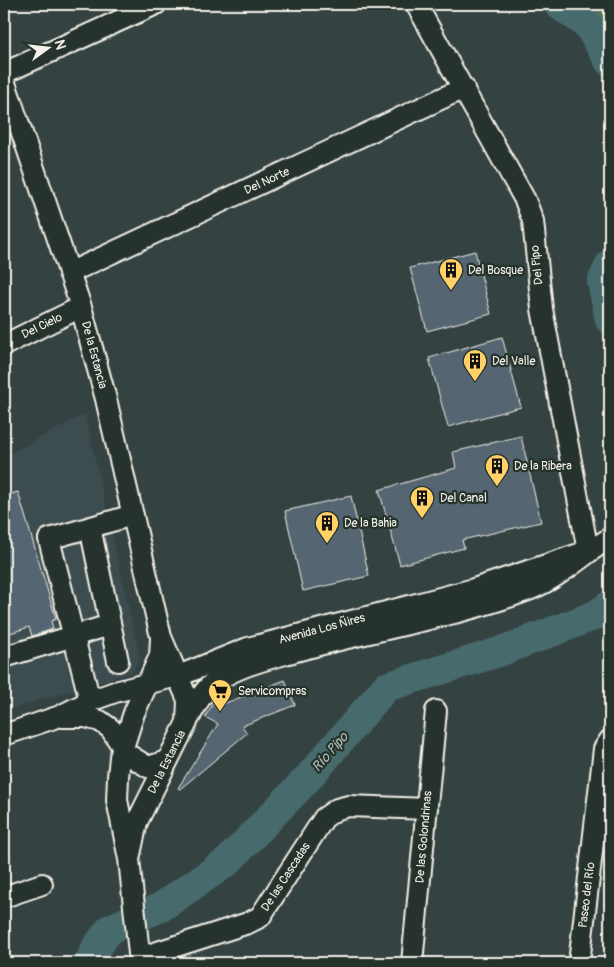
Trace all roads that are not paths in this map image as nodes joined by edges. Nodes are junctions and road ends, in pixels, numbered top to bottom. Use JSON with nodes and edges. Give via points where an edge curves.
{"nodes":[{"id":1,"x":156,"y":4,"type":"edge"},
{"id":2,"x":416,"y":4,"type":"edge"},
{"id":3,"x":4,"y":72,"type":"edge"},
{"id":4,"x":4,"y":80,"type":"edge"},
{"id":5,"x":464,"y":88,"type":"junction"},
{"id":6,"x":69,"y":273,"type":"junction"},
{"id":7,"x":81,"y":307,"type":"junction"},
{"id":8,"x":4,"y":346,"type":"edge"},
{"id":9,"x":133,"y":515,"type":"junction"},
{"id":10,"x":90,"y":527,"type":"junction"},
{"id":11,"x":610,"y":538,"type":"edge"},
{"id":12,"x":588,"y":551,"type":"junction"},
{"id":13,"x":110,"y":625,"type":"junction"},
{"id":14,"x":73,"y":636,"type":"junction"},
{"id":15,"x":161,"y":637,"type":"junction"},
{"id":16,"x":311,"y":639,"type":"junction"},
{"id":17,"x":4,"y":657,"type":"edge"},
{"id":18,"x":118,"y":660,"type":"dead end"},
{"id":19,"x":178,"y":676,"type":"junction"},
{"id":20,"x":145,"y":684,"type":"junction"},
{"id":21,"x":90,"y":701,"type":"junction"},
{"id":22,"x":436,"y":711,"type":"dead end"},
{"id":23,"x":60,"y":716,"type":"junction"},
{"id":24,"x":186,"y":722,"type":"junction"},
{"id":25,"x":4,"y":735,"type":"edge"},
{"id":26,"x":610,"y":740,"type":"edge"},
{"id":27,"x":123,"y":748,"type":"junction"},
{"id":28,"x":167,"y":761,"type":"junction"},
{"id":29,"x":427,"y":809,"type":"junction"},
{"id":30,"x":129,"y":859,"type":"junction"},
{"id":31,"x":42,"y":884,"type":"dead end"},
{"id":32,"x":4,"y":897,"type":"edge"},
{"id":33,"x":140,"y":961,"type":"edge"},
{"id":34,"x":412,"y":963,"type":"edge"},
{"id":35,"x":579,"y":963,"type":"edge"}],
"edges":[{"from":1,"to":3,"type":"street"},
{"from":2,"to":5,"type":"street","name":"Del Pipo"},
{"from":4,"to":6,"type":"street","name":"De la Estancia"},
{"from":5,"to":6,"type":"street","name":"Del Norte"},
{"from":5,"to":12,"type":"street","name":"Del Pipo","via":[[525,200],[533,221],[542,309]]},
{"from":6,"to":7,"type":"street","name":"De la Estancia"},
{"from":7,"to":8,"type":"street","name":"Del Cielo"},
{"from":7,"to":9,"type":"street","name":"De la Estancia"},
{"from":9,"to":10,"type":"street"},
{"from":9,"to":15,"type":"street","name":"De la Estancia"},
{"from":10,"to":13,"type":"street"},
{"from":10,"to":14,"type":"street","via":[[49,539]]},
{"from":11,"to":12,"type":"street","name":"Avenida Los Ñires"},
{"from":12,"to":16,"type":"street","name":"Avenida Los Ñires","via":[[557,576],[531,589],[477,606]]},
{"from":13,"to":14,"type":"street"},
{"from":13,"to":18,"type":"street"},
{"from":14,"to":17,"type":"street"},
{"from":14,"to":21,"type":"street"},
{"from":15,"to":19,"type":"street","name":"De la Estancia"},
{"from":15,"to":20,"type":"street","name":"De la Estancia","via":[[160,656]]},
{"from":16,"to":19,"type":"street","name":"Avenida Los Ñires","via":[[248,648]]},
{"from":16,"to":24,"type":"street","name":"Avenida Los Ñires","via":[[216,682],[200,698]]},
{"from":19,"to":20,"type":"street","name":"Avenida Los Ñires"},
{"from":19,"to":24,"type":"street","name":"De la Estancia","via":[[188,700]]},
{"from":20,"to":21,"type":"street","name":"Avenida Los Ñires"},
{"from":20,"to":27,"type":"street","name":"De la Estancia"},
{"from":21,"to":23,"type":"street","name":"Avenida Los Ñires"},
{"from":22,"to":29,"type":"street","name":"De las Golondrinas"},
{"from":23,"to":25,"type":"street","name":"Avenida Los Ñires"},
{"from":23,"to":27,"type":"street","name":"Avenida Los Ñires","via":[[100,720]]},
{"from":24,"to":28,"type":"street","name":"De la Estancia"},
{"from":26,"to":35,"type":"street","name":"Paseo del Río","via":[[604,749]]},
{"from":27,"to":28,"type":"street","name":"Avenida Los Ñires","via":[[137,762],[148,767]]},
{"from":27,"to":30,"type":"street","name":"De la Estancia","via":[[117,800]]},
{"from":28,"to":30,"type":"street","name":"De la Estancia","via":[[137,822]]},
{"from":29,"to":33,"type":"street","name":"De las Cascadas","via":[[349,806],[337,809],[324,818],[260,917]]},
{"from":29,"to":34,"type":"street","name":"De las Golondrinas"},
{"from":30,"to":33,"type":"street","name":"De la Estancia"},
{"from":31,"to":32,"type":"street"}]}
